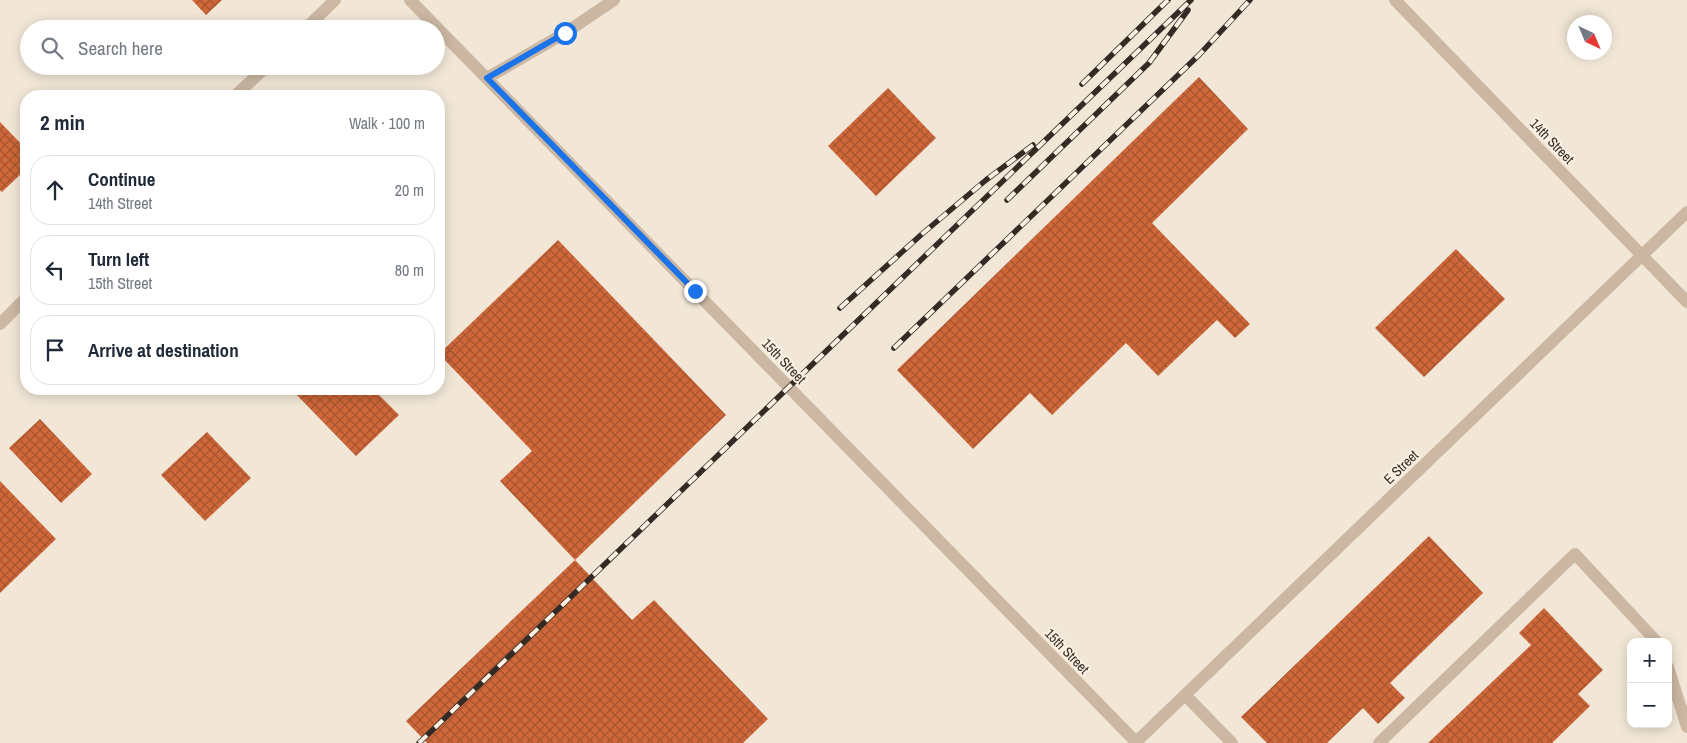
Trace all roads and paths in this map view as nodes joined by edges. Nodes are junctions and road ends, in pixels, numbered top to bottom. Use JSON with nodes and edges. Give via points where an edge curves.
{"nodes":[{"id":1,"x":335,"y":0,"type":"edge"},
{"id":2,"x":410,"y":0,"type":"edge"},
{"id":3,"x":614,"y":0,"type":"edge"},
{"id":4,"x":1395,"y":0,"type":"edge"},
{"id":5,"x":314,"y":20,"type":"edge"},
{"id":6,"x":430,"y":20,"type":"edge"},
{"id":7,"x":445,"y":35,"type":"edge"},
{"id":8,"x":257,"y":75,"type":"edge"},
{"id":9,"x":487,"y":78,"type":"junction"},
{"id":10,"x":242,"y":90,"type":"edge"},
{"id":11,"x":1687,"y":212,"type":"edge"},
{"id":12,"x":1642,"y":256,"type":"junction"},
{"id":13,"x":1687,"y":302,"type":"edge"},
{"id":14,"x":20,"y":304,"type":"edge"},
{"id":15,"x":0,"y":324,"type":"edge"},
{"id":16,"x":1653,"y":638,"type":"edge"},
{"id":17,"x":1672,"y":680,"type":"edge"},
{"id":18,"x":1185,"y":695,"type":"junction"},
{"id":19,"x":1687,"y":727,"type":"edge"},
{"id":20,"x":1136,"y":743,"type":"edge"},
{"id":21,"x":1232,"y":743,"type":"edge"},
{"id":22,"x":1379,"y":743,"type":"edge"}],
"edges":[{"from":1,"to":5,"type":"lane"},
{"from":2,"to":6,"type":"lane","name":"15th Street"},
{"from":3,"to":9,"type":"lane"},
{"from":4,"to":12,"type":"lane","name":"14th Street"},
{"from":7,"to":9,"type":"lane","name":"15th Street"},
{"from":8,"to":10,"type":"lane"},
{"from":9,"to":20,"type":"lane","name":"15th Street"},
{"from":11,"to":12,"type":"lane","name":"E Street"},
{"from":12,"to":13,"type":"lane","name":"14th Street"},
{"from":12,"to":18,"type":"lane","name":"E Street"},
{"from":14,"to":15,"type":"lane"},
{"from":16,"to":22,"type":"lane","via":[[1575,554]]},
{"from":17,"to":19,"type":"lane"},
{"from":18,"to":20,"type":"lane","name":"E Street"},
{"from":18,"to":21,"type":"lane"}]}
